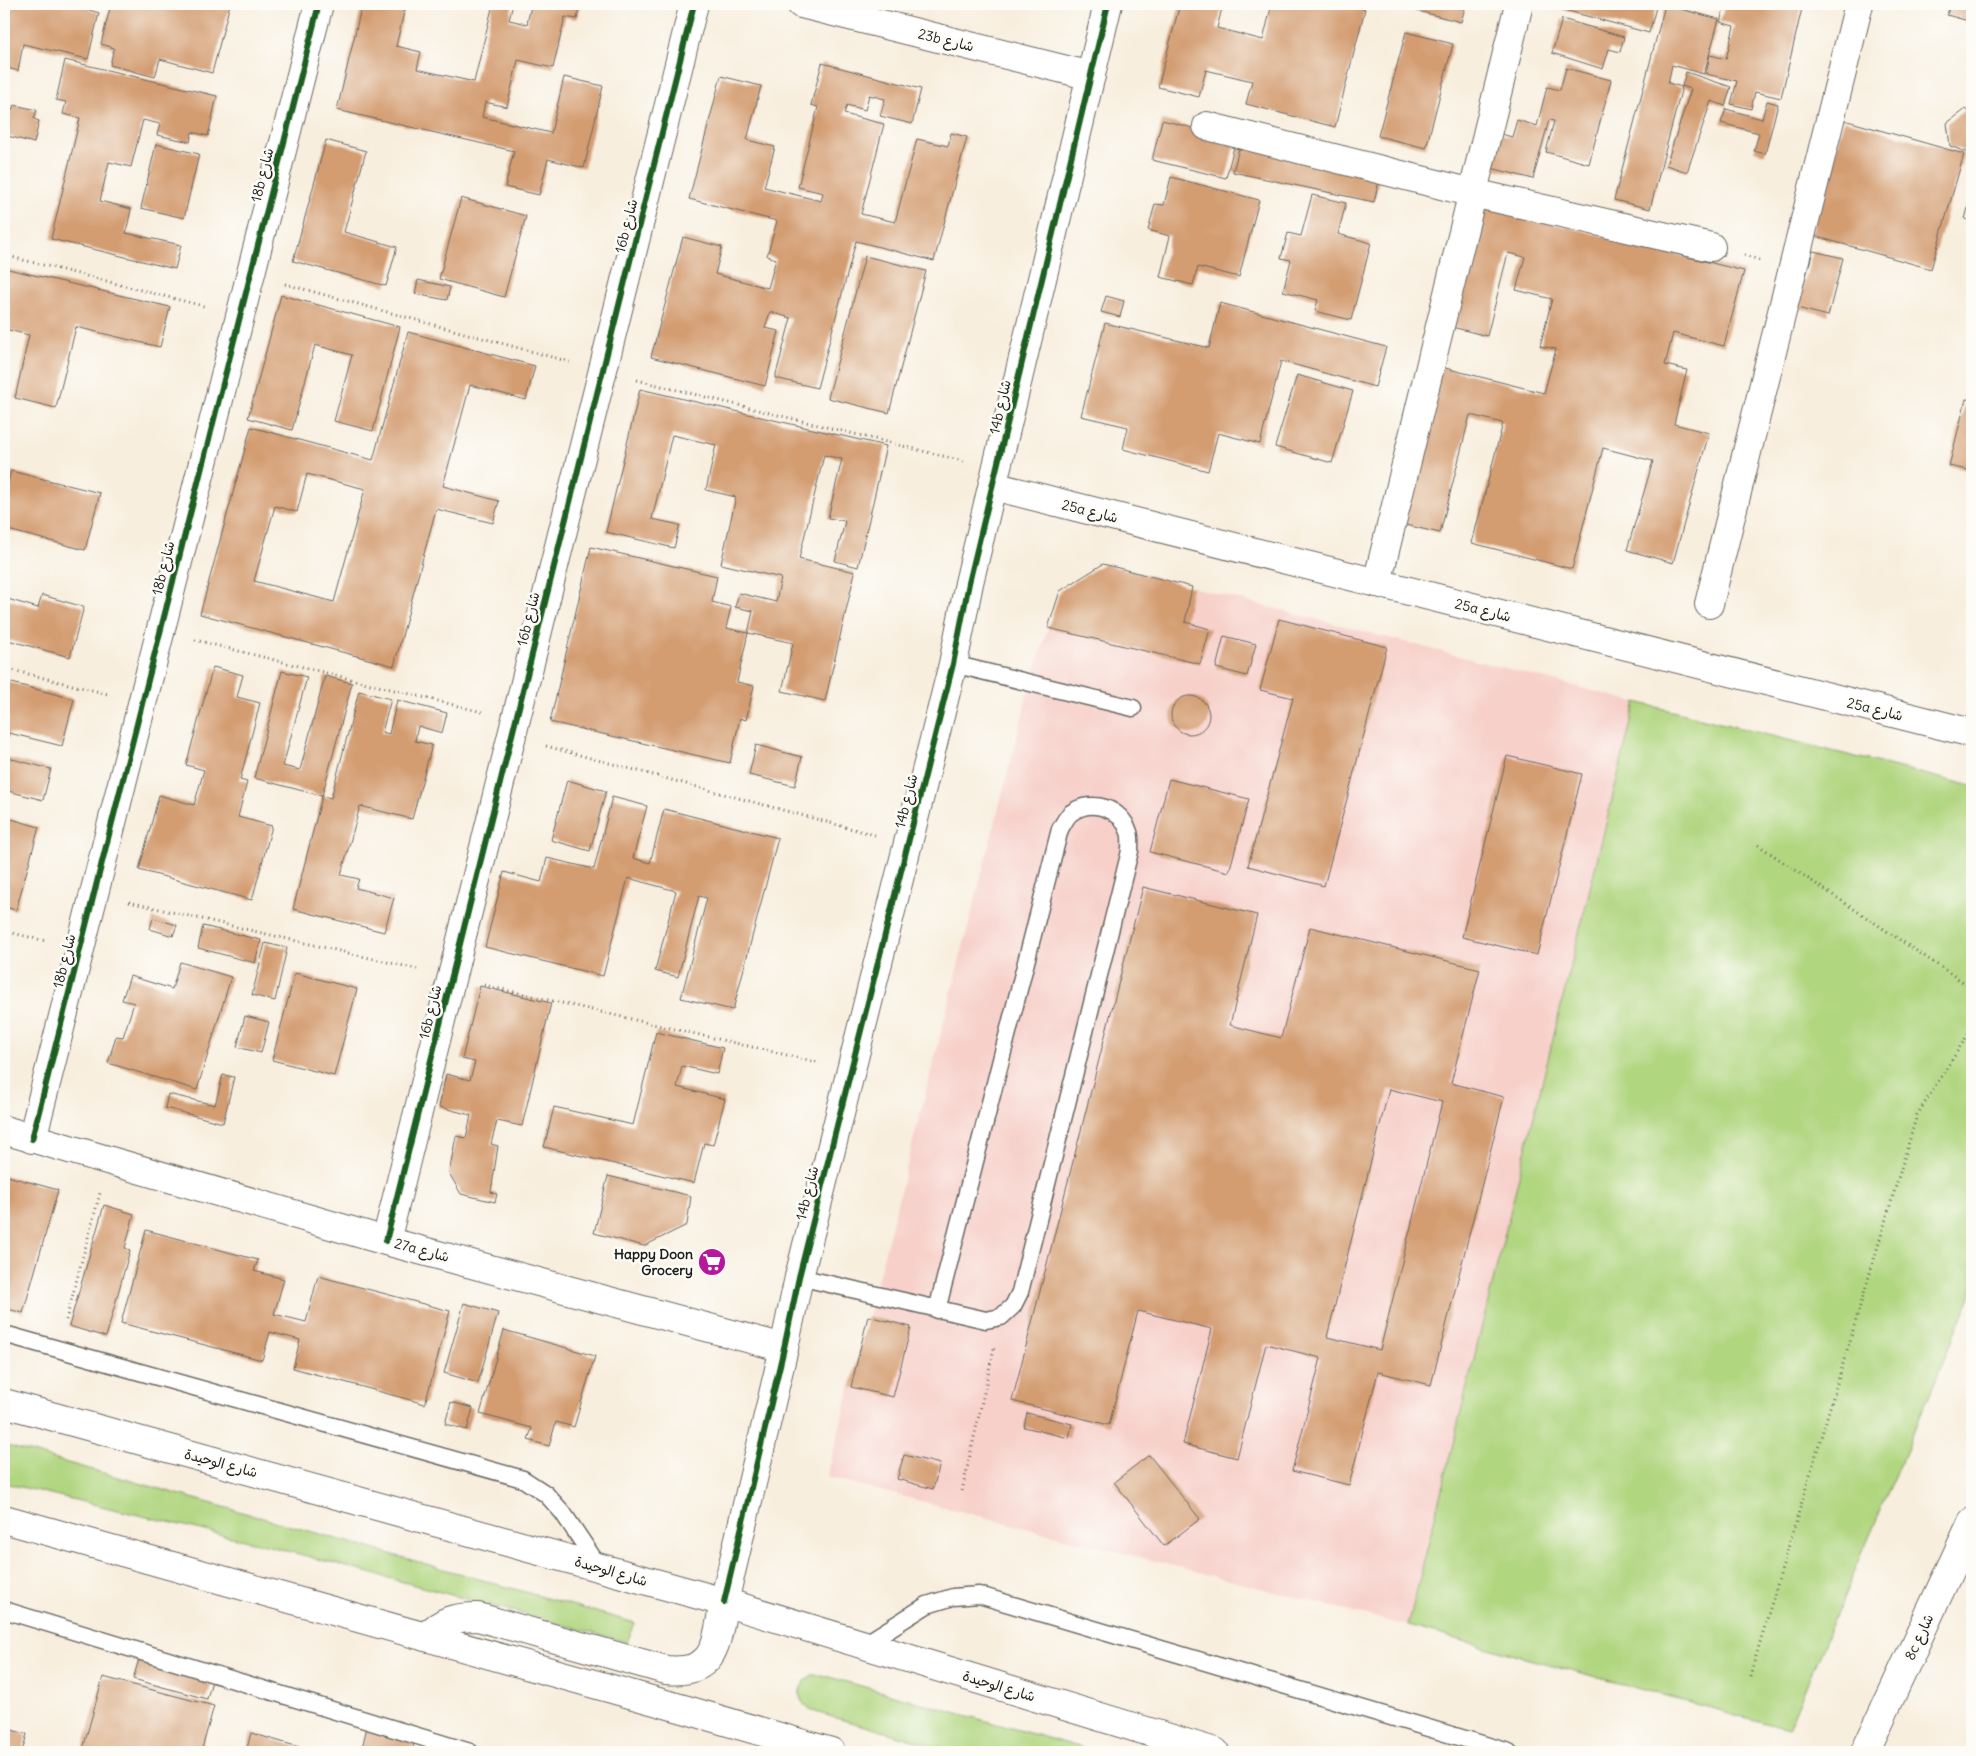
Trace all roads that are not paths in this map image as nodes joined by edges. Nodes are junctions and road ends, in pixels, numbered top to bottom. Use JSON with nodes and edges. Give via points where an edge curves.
{"nodes":[{"id":1,"x":319,"y":4,"type":"edge"},
{"id":2,"x":694,"y":4,"type":"edge"},
{"id":3,"x":800,"y":4,"type":"edge"},
{"id":4,"x":1108,"y":4,"type":"edge"},
{"id":5,"x":1519,"y":4,"type":"edge"},
{"id":6,"x":1859,"y":4,"type":"edge"},
{"id":7,"x":1091,"y":76,"type":"junction"},
{"id":8,"x":1207,"y":126,"type":"dead end"},
{"id":9,"x":1473,"y":193,"type":"junction"},
{"id":10,"x":1711,"y":247,"type":"road end"},
{"id":11,"x":993,"y":486,"type":"junction"},
{"id":12,"x":1377,"y":583,"type":"junction"},
{"id":13,"x":1709,"y":604,"type":"dead end"},
{"id":14,"x":953,"y":664,"type":"junction"},
{"id":15,"x":1133,"y":708,"type":"dead end"},
{"id":16,"x":1972,"y":733,"type":"edge"},
{"id":17,"x":4,"y":1130,"type":"edge"},
{"id":18,"x":32,"y":1139,"type":"junction"},
{"id":19,"x":386,"y":1240,"type":"junction"},
{"id":20,"x":799,"y":1277,"type":"junction"},
{"id":21,"x":937,"y":1310,"type":"junction"},
{"id":22,"x":4,"y":1334,"type":"edge"},
{"id":23,"x":784,"y":1348,"type":"junction"},
{"id":24,"x":4,"y":1403,"type":"edge"},
{"id":25,"x":4,"y":1519,"type":"edge"},
{"id":26,"x":1972,"y":1522,"type":"edge"},
{"id":27,"x":600,"y":1568,"type":"junction"},
{"id":28,"x":724,"y":1602,"type":"junction"},
{"id":29,"x":4,"y":1610,"type":"edge"},
{"id":30,"x":425,"y":1637,"type":"junction"},
{"id":31,"x":864,"y":1644,"type":"junction"},
{"id":32,"x":470,"y":1752,"type":"edge"},
{"id":33,"x":831,"y":1752,"type":"edge"},
{"id":34,"x":1215,"y":1752,"type":"edge"},
{"id":35,"x":1509,"y":1752,"type":"edge"},
{"id":36,"x":1865,"y":1752,"type":"edge"}],
"edges":[{"from":1,"to":18,"type":"street","name":"18b شارع"},
{"from":2,"to":19,"type":"street","name":"16b شارع"},
{"from":3,"to":7,"type":"street","name":"23b شارع"},
{"from":4,"to":7,"type":"street","name":"14b شارع"},
{"from":5,"to":9,"type":"street"},
{"from":6,"to":13,"type":"street"},
{"from":7,"to":11,"type":"street","name":"14b شارع"},
{"from":8,"to":9,"type":"street"},
{"from":9,"to":10,"type":"street"},
{"from":9,"to":12,"type":"street"},
{"from":11,"to":12,"type":"street","name":"25a شارع"},
{"from":11,"to":14,"type":"street","name":"14b شارع"},
{"from":12,"to":16,"type":"street","name":"25a شارع"},
{"from":14,"to":15,"type":"lane"},
{"from":14,"to":20,"type":"street","name":"14b شارع"},
{"from":17,"to":18,"type":"street","name":"27a شارع"},
{"from":18,"to":19,"type":"street","name":"27a شارع"},
{"from":19,"to":23,"type":"street","name":"27a شارع"},
{"from":20,"to":21,"type":"lane"},
{"from":20,"to":23,"type":"street","name":"14b شارع"},
{"from":21,"to":21,"type":"lane","via":[[986,1320],[1002,1317],[1020,1292],[1130,851],[1130,833],[1121,816],[1105,806],[1087,805],[1070,813],[1060,829]]},
{"from":22,"to":27,"type":"lane","via":[[523,1480],[546,1494],[564,1513]]},
{"from":23,"to":28,"type":"street","name":"14b شارع"},
{"from":24,"to":27,"type":"street","name":"شارع الوحيدة"},
{"from":25,"to":30,"type":"street"},
{"from":26,"to":36,"type":"street","name":"8c شارع"},
{"from":27,"to":28,"type":"street","name":"شارع الوحيدة"},
{"from":28,"to":30,"type":"street","name":"14b شارع","via":[[713,1652],[700,1666],[684,1672],[666,1670],[478,1617],[458,1617],[440,1624]]},
{"from":28,"to":31,"type":"street","name":"شارع الوحيدة"},
{"from":29,"to":32,"type":"lane"},
{"from":30,"to":33,"type":"street"},
{"from":31,"to":34,"type":"street","name":"شارع الوحيدة"},
{"from":31,"to":35,"type":"lane","via":[[928,1605],[953,1597],[978,1595]]}]}
